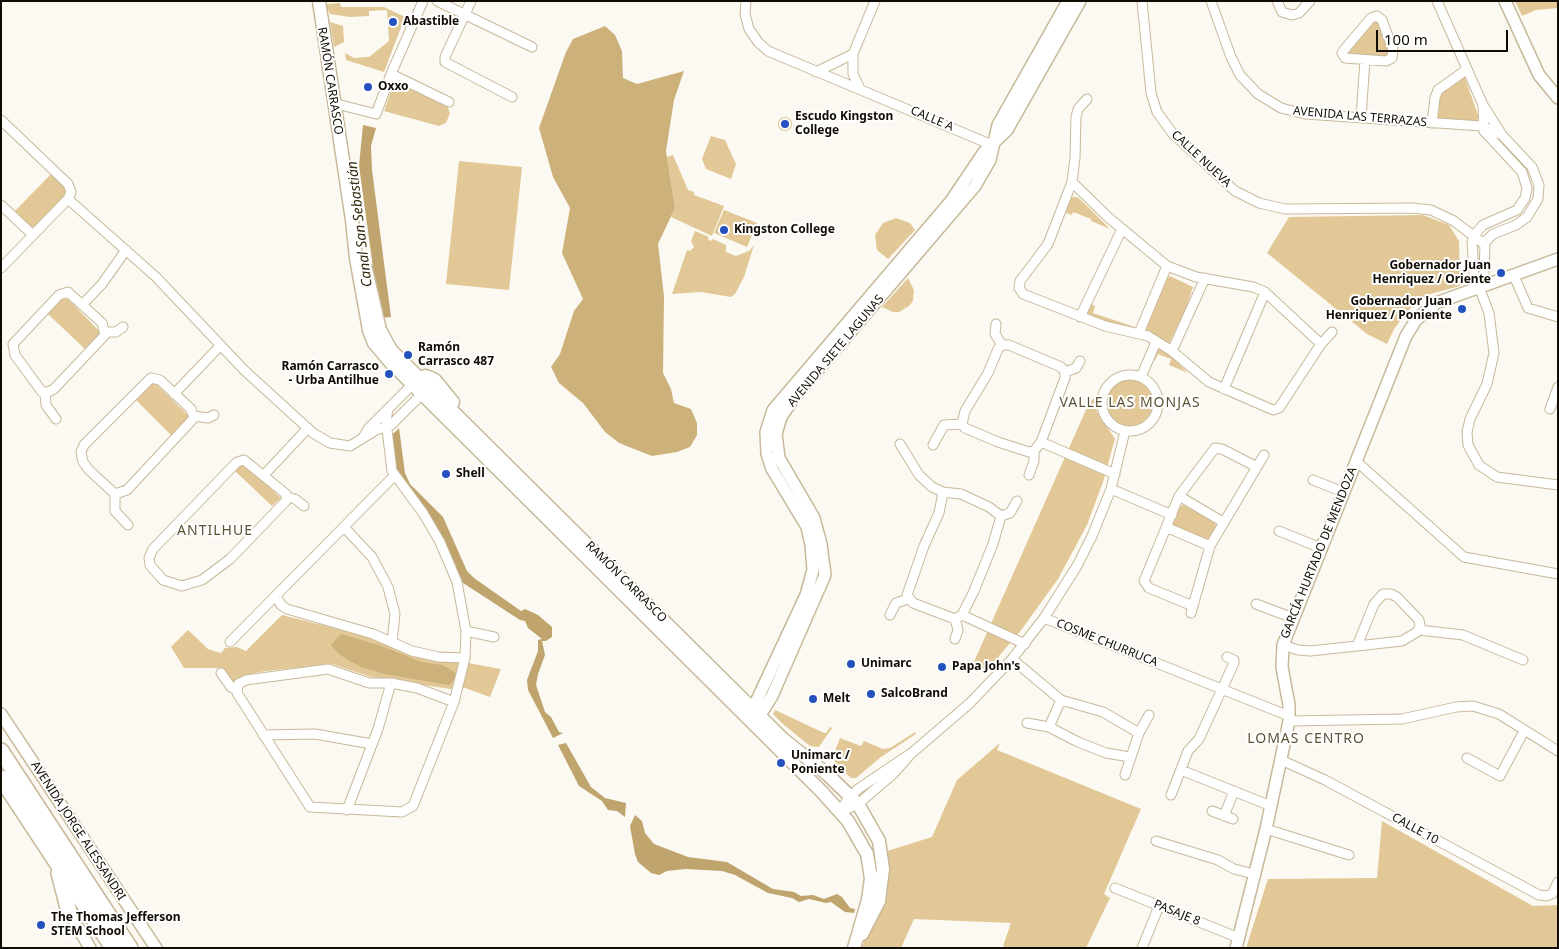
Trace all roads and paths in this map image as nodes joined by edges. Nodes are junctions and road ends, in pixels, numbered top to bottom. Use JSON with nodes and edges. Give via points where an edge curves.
{"nodes":[{"id":1,"x":319,"y":1,"type":"edge"},
{"id":2,"x":423,"y":1,"type":"edge"},
{"id":3,"x":437,"y":1,"type":"edge"},
{"id":4,"x":471,"y":1,"type":"edge"},
{"id":5,"x":746,"y":1,"type":"edge"},
{"id":6,"x":875,"y":1,"type":"edge"},
{"id":7,"x":1068,"y":1,"type":"edge"},
{"id":8,"x":1080,"y":1,"type":"edge"},
{"id":9,"x":1142,"y":1,"type":"edge"},
{"id":10,"x":1211,"y":1,"type":"edge"},
{"id":11,"x":1277,"y":1,"type":"edge"},
{"id":12,"x":1310,"y":1,"type":"edge"},
{"id":13,"x":1437,"y":1,"type":"edge"},
{"id":14,"x":1505,"y":1,"type":"edge"},
{"id":15,"x":465,"y":15,"type":"junction"},
{"id":16,"x":532,"y":47,"type":"dead end"},
{"id":17,"x":853,"y":54,"type":"junction"},
{"id":18,"x":1365,"y":60,"type":"junction"},
{"id":19,"x":1466,"y":70,"type":"junction"},
{"id":20,"x":816,"y":72,"type":"junction"},
{"id":21,"x":391,"y":74,"type":"junction"},
{"id":22,"x":860,"y":89,"type":"junction"},
{"id":23,"x":512,"y":97,"type":"dead end"},
{"id":24,"x":1558,"y":98,"type":"edge"},
{"id":25,"x":1087,"y":99,"type":"dead end"},
{"id":26,"x":449,"y":102,"type":"dead end"},
{"id":27,"x":333,"y":103,"type":"junction"},
{"id":28,"x":1482,"y":105,"type":"junction"},
{"id":29,"x":1361,"y":118,"type":"junction"},
{"id":30,"x":1,"y":120,"type":"edge"},
{"id":31,"x":1432,"y":123,"type":"junction"},
{"id":32,"x":1482,"y":126,"type":"junction"},
{"id":33,"x":1502,"y":135,"type":"junction"},
{"id":34,"x":992,"y":145,"type":"junction"},
{"id":35,"x":1072,"y":182,"type":"junction"},
{"id":36,"x":68,"y":199,"type":"junction"},
{"id":37,"x":1,"y":205,"type":"edge"},
{"id":38,"x":1122,"y":229,"type":"junction"},
{"id":39,"x":33,"y":235,"type":"junction"},
{"id":40,"x":1474,"y":237,"type":"junction"},
{"id":41,"x":1484,"y":244,"type":"junction"},
{"id":42,"x":126,"y":250,"type":"junction"},
{"id":43,"x":1558,"y":259,"type":"edge"},
{"id":44,"x":1166,"y":266,"type":"junction"},
{"id":45,"x":1,"y":268,"type":"edge"},
{"id":46,"x":1514,"y":276,"type":"junction"},
{"id":47,"x":1205,"y":278,"type":"junction"},
{"id":48,"x":1480,"y":288,"type":"junction"},
{"id":49,"x":1265,"y":292,"type":"junction"},
{"id":50,"x":82,"y":305,"type":"junction"},
{"id":51,"x":1080,"y":317,"type":"junction"},
{"id":52,"x":1558,"y":317,"type":"edge"},
{"id":53,"x":996,"y":324,"type":"dead end"},
{"id":54,"x":123,"y":327,"type":"dead end"},
{"id":55,"x":105,"y":332,"type":"junction"},
{"id":56,"x":1332,"y":332,"type":"dead end"},
{"id":57,"x":1139,"y":333,"type":"junction"},
{"id":58,"x":1156,"y":342,"type":"junction"},
{"id":59,"x":1321,"y":344,"type":"junction"},
{"id":60,"x":220,"y":346,"type":"junction"},
{"id":61,"x":1002,"y":346,"type":"junction"},
{"id":62,"x":1172,"y":351,"type":"junction"},
{"id":63,"x":1080,"y":361,"type":"dead end"},
{"id":64,"x":1065,"y":372,"type":"junction"},
{"id":65,"x":1141,"y":377,"type":"junction"},
{"id":66,"x":416,"y":381,"type":"junction"},
{"id":67,"x":1558,"y":387,"type":"edge"},
{"id":68,"x":1224,"y":389,"type":"junction"},
{"id":69,"x":426,"y":390,"type":"junction"},
{"id":70,"x":45,"y":392,"type":"junction"},
{"id":71,"x":174,"y":394,"type":"junction"},
{"id":72,"x":388,"y":409,"type":"junction"},
{"id":73,"x":1550,"y":409,"type":"dead end"},
{"id":74,"x":214,"y":415,"type":"dead end"},
{"id":75,"x":194,"y":416,"type":"junction"},
{"id":76,"x":379,"y":418,"type":"junction"},
{"id":77,"x":56,"y":419,"type":"dead end"},
{"id":78,"x":463,"y":421,"type":"junction"},
{"id":79,"x":962,"y":424,"type":"junction"},
{"id":80,"x":387,"y":427,"type":"junction"},
{"id":81,"x":308,"y":428,"type":"junction"},
{"id":82,"x":370,"y":431,"type":"junction"},
{"id":83,"x":1125,"y":431,"type":"junction"},
{"id":84,"x":1040,"y":442,"type":"junction"},
{"id":85,"x":900,"y":444,"type":"dead end"},
{"id":86,"x":933,"y":445,"type":"dead end"},
{"id":87,"x":1034,"y":451,"type":"junction"},
{"id":88,"x":1264,"y":455,"type":"dead end"},
{"id":89,"x":1356,"y":461,"type":"junction"},
{"id":90,"x":1256,"y":466,"type":"junction"},
{"id":91,"x":1115,"y":474,"type":"junction"},
{"id":92,"x":264,"y":475,"type":"junction"},
{"id":93,"x":1029,"y":475,"type":"dead end"},
{"id":94,"x":394,"y":476,"type":"junction"},
{"id":95,"x":1313,"y":480,"type":"dead end"},
{"id":96,"x":1558,"y":485,"type":"edge"},
{"id":97,"x":1111,"y":489,"type":"junction"},
{"id":98,"x":943,"y":492,"type":"junction"},
{"id":99,"x":1343,"y":492,"type":"junction"},
{"id":100,"x":115,"y":494,"type":"junction"},
{"id":101,"x":1179,"y":496,"type":"junction"},
{"id":102,"x":287,"y":497,"type":"junction"},
{"id":103,"x":1016,"y":501,"type":"dead end"},
{"id":104,"x":304,"y":506,"type":"dead end"},
{"id":105,"x":1172,"y":515,"type":"junction"},
{"id":106,"x":1001,"y":516,"type":"junction"},
{"id":107,"x":1223,"y":522,"type":"junction"},
{"id":108,"x":128,"y":525,"type":"dead end"},
{"id":109,"x":344,"y":527,"type":"junction"},
{"id":110,"x":1168,"y":528,"type":"junction"},
{"id":111,"x":1279,"y":531,"type":"dead end"},
{"id":112,"x":810,"y":536,"type":"junction"},
{"id":113,"x":821,"y":544,"type":"junction"},
{"id":114,"x":1210,"y":546,"type":"junction"},
{"id":115,"x":1321,"y":548,"type":"junction"},
{"id":116,"x":1558,"y":574,"type":"edge"},
{"id":117,"x":276,"y":596,"type":"junction"},
{"id":118,"x":908,"y":599,"type":"junction"},
{"id":119,"x":1256,"y":604,"type":"dead end"},
{"id":120,"x":890,"y":615,"type":"dead end"},
{"id":121,"x":958,"y":617,"type":"junction"},
{"id":122,"x":1044,"y":618,"type":"junction"},
{"id":123,"x":1292,"y":618,"type":"junction"},
{"id":124,"x":1419,"y":630,"type":"junction"},
{"id":125,"x":466,"y":631,"type":"junction"},
{"id":126,"x":494,"y":637,"type":"dead end"},
{"id":127,"x":955,"y":639,"type":"dead end"},
{"id":128,"x":230,"y":642,"type":"dead end"},
{"id":129,"x":392,"y":642,"type":"junction"},
{"id":130,"x":1025,"y":644,"type":"junction"},
{"id":131,"x":1283,"y":645,"type":"junction"},
{"id":132,"x":1357,"y":646,"type":"junction"},
{"id":133,"x":1227,"y":656,"type":"dead end"},
{"id":134,"x":465,"y":658,"type":"junction"},
{"id":135,"x":1012,"y":659,"type":"junction"},
{"id":136,"x":1523,"y":660,"type":"dead end"},
{"id":137,"x":221,"y":673,"type":"dead end"},
{"id":138,"x":391,"y":683,"type":"junction"},
{"id":139,"x":236,"y":690,"type":"junction"},
{"id":140,"x":1223,"y":690,"type":"junction"},
{"id":141,"x":1061,"y":700,"type":"junction"},
{"id":142,"x":454,"y":702,"type":"junction"},
{"id":143,"x":755,"y":711,"type":"junction"},
{"id":144,"x":1,"y":714,"type":"edge"},
{"id":145,"x":1149,"y":715,"type":"dead end"},
{"id":146,"x":1289,"y":719,"type":"junction"},
{"id":147,"x":1027,"y":723,"type":"dead end"},
{"id":148,"x":1049,"y":726,"type":"junction"},
{"id":149,"x":1524,"y":730,"type":"junction"},
{"id":150,"x":1139,"y":733,"type":"junction"},
{"id":151,"x":263,"y":735,"type":"junction"},
{"id":152,"x":372,"y":744,"type":"junction"},
{"id":153,"x":1558,"y":751,"type":"edge"},
{"id":154,"x":1,"y":752,"type":"edge"},
{"id":155,"x":1130,"y":757,"type":"junction"},
{"id":156,"x":1467,"y":758,"type":"dead end"},
{"id":157,"x":1281,"y":760,"type":"junction"},
{"id":158,"x":1181,"y":770,"type":"junction"},
{"id":159,"x":1125,"y":775,"type":"dead end"},
{"id":160,"x":1,"y":778,"type":"edge"},
{"id":161,"x":1234,"y":791,"type":"junction"},
{"id":162,"x":1170,"y":795,"type":"dead end"},
{"id":163,"x":854,"y":800,"type":"junction"},
{"id":164,"x":1271,"y":806,"type":"junction"},
{"id":165,"x":347,"y":810,"type":"junction"},
{"id":166,"x":1212,"y":811,"type":"dead end"},
{"id":167,"x":840,"y":812,"type":"junction"},
{"id":168,"x":1266,"y":829,"type":"junction"},
{"id":169,"x":1156,"y":841,"type":"dead end"},
{"id":170,"x":1349,"y":855,"type":"dead end"},
{"id":171,"x":56,"y":862,"type":"junction"},
{"id":172,"x":1254,"y":874,"type":"junction"},
{"id":173,"x":1558,"y":882,"type":"edge"},
{"id":174,"x":1114,"y":888,"type":"dead end"},
{"id":175,"x":1159,"y":906,"type":"junction"},
{"id":176,"x":69,"y":912,"type":"joint"},
{"id":177,"x":856,"y":942,"type":"edge"},
{"id":178,"x":1237,"y":943,"type":"edge"},
{"id":179,"x":90,"y":948,"type":"edge"},
{"id":180,"x":113,"y":948,"type":"edge"},
{"id":181,"x":130,"y":948,"type":"edge"},
{"id":182,"x":156,"y":948,"type":"edge"},
{"id":183,"x":1142,"y":948,"type":"edge"}],
"edges":[{"from":1,"to":27,"type":"main road","name":"RAMÓN CARRASCO"},
{"from":2,"to":21,"type":"street"},
{"from":3,"to":15,"type":"street"},
{"from":4,"to":15,"type":"street"},
{"from":5,"to":20,"type":"street","name":"CALLE A","via":[[749,29],[762,47]]},
{"from":6,"to":17,"type":"street"},
{"from":7,"to":34,"type":"street","name":"AVENIDA SIETE LAGUNAS","via":[[998,125]]},
{"from":8,"to":34,"type":"street","name":"AVENIDA SIETE LAGUNAS","via":[[1009,127]]},
{"from":9,"to":40,"type":"street","name":"CALLE NUEVA","via":[[1151,94],[1157,112],[1173,134],[1235,191],[1259,203],[1285,209],[1431,210],[1454,221]]},
{"from":10,"to":29,"type":"street","name":"AVENIDA LAS TERRAZAS","via":[[1235,66],[1258,94],[1280,108],[1297,113]]},
{"from":11,"to":12,"type":"street","via":[[1282,12],[1292,15],[1299,13]]},
{"from":13,"to":19,"type":"street","name":"AVENIDA LAS TERRAZAS"},
{"from":14,"to":24,"type":"street","via":[[1539,75]]},
{"from":15,"to":16,"type":"street"},
{"from":15,"to":23,"type":"street","via":[[445,62]]},
{"from":17,"to":20,"type":"street"},
{"from":17,"to":22,"type":"street","via":[[853,74]]},
{"from":18,"to":18,"type":"street","via":[[1388,61],[1394,55],[1379,17],[1371,18],[1343,51],[1345,58]]},
{"from":18,"to":29,"type":"street"},
{"from":19,"to":28,"type":"street","name":"AVENIDA LAS TERRAZAS"},
{"from":19,"to":31,"type":"street","via":[[1438,90]]},
{"from":20,"to":22,"type":"street","name":"CALLE A"},
{"from":21,"to":26,"type":"street"},
{"from":21,"to":27,"type":"street","via":[[376,114]]},
{"from":22,"to":34,"type":"street","name":"CALLE A"},
{"from":25,"to":35,"type":"street","via":[[1076,117]]},
{"from":27,"to":66,"type":"main road","name":"RAMÓN CARRASCO","via":[[371,336],[379,350]]},
{"from":28,"to":32,"type":"street","name":"AVENIDA LAS TERRAZAS"},
{"from":28,"to":33,"type":"street","name":"AVENIDA LAS TERRAZAS"},
{"from":29,"to":31,"type":"street","name":"AVENIDA LAS TERRAZAS"},
{"from":30,"to":36,"type":"street","via":[[68,184],[71,192]]},
{"from":31,"to":32,"type":"street","name":"AVENIDA LAS TERRAZAS"},
{"from":32,"to":33,"type":"street","name":"AVENIDA LAS TERRAZAS"},
{"from":32,"to":40,"type":"street","via":[[1492,143],[1522,172],[1526,193],[1517,210],[1483,226]]},
{"from":33,"to":41,"type":"street","name":"AVENIDA LAS TERRAZAS","via":[[1536,172],[1539,196],[1527,218],[1493,234]]},
{"from":34,"to":112,"type":"street","name":"AVENIDA SIETE LAGUNAS","via":[[951,201],[773,410],[766,440],[769,462]]},
{"from":34,"to":113,"type":"street","name":"AVENIDA SIETE LAGUNAS","via":[[987,167],[966,198],[781,417],[776,434],[779,458],[814,518]]},
{"from":35,"to":38,"type":"street"},
{"from":35,"to":51,"type":"street","via":[[1052,236],[1020,281],[1019,288],[1023,294]]},
{"from":36,"to":39,"type":"street"},
{"from":36,"to":42,"type":"street"},
{"from":37,"to":39,"type":"street"},
{"from":38,"to":44,"type":"street"},
{"from":38,"to":51,"type":"street"},
{"from":39,"to":45,"type":"street"},
{"from":40,"to":41,"type":"street","name":"CALLE NUEVA"},
{"from":40,"to":48,"type":"street","via":[[1471,249],[1474,274]]},
{"from":41,"to":48,"type":"street","via":[[1484,276]]},
{"from":42,"to":50,"type":"street"},
{"from":42,"to":60,"type":"street","via":[[170,291]]},
{"from":43,"to":46,"type":"street","name":"GARCÍA HURTADO DE MENDOZA"},
{"from":44,"to":47,"type":"street"},
{"from":44,"to":57,"type":"street"},
{"from":46,"to":48,"type":"street","name":"GARCÍA HURTADO DE MENDOZA"},
{"from":46,"to":52,"type":"street","via":[[1528,308]]},
{"from":47,"to":49,"type":"street"},
{"from":47,"to":62,"type":"street"},
{"from":48,"to":89,"type":"street","name":"GARCÍA HURTADO DE MENDOZA","via":[[1436,303],[1416,320],[1406,336]]},
{"from":48,"to":96,"type":"street","via":[[1491,323],[1494,354],[1487,384],[1468,425],[1467,439],[1471,452],[1479,465],[1497,477]]},
{"from":49,"to":59,"type":"street"},
{"from":49,"to":68,"type":"street"},
{"from":50,"to":55,"type":"street","via":[[102,324]]},
{"from":50,"to":70,"type":"street","via":[[70,293],[62,293],[13,344],[15,355],[38,388]]},
{"from":51,"to":57,"type":"street"},
{"from":53,"to":61,"type":"street","via":[[995,334]]},
{"from":54,"to":55,"type":"street","via":[[116,332]]},
{"from":55,"to":70,"type":"street","via":[[102,340],[54,389]]},
{"from":56,"to":59,"type":"street"},
{"from":57,"to":58,"type":"street"},
{"from":58,"to":62,"type":"street"},
{"from":58,"to":65,"type":"street"},
{"from":59,"to":68,"type":"street","via":[[1277,409]]},
{"from":60,"to":71,"type":"street"},
{"from":60,"to":81,"type":"street"},
{"from":61,"to":64,"type":"street","via":[[1009,345],[1061,367]]},
{"from":61,"to":79,"type":"street","via":[[965,411]]},
{"from":62,"to":68,"type":"street","via":[[1199,376]]},
{"from":63,"to":64,"type":"street","via":[[1076,368]]},
{"from":64,"to":84,"type":"street"},
{"from":65,"to":83,"type":"street","via":[[1154,390],[1158,402],[1155,414],[1143,428]]},
{"from":65,"to":83,"type":"street","via":[[1125,376],[1114,380],[1102,398],[1106,419]]},
{"from":66,"to":69,"type":"main road","name":"RAMÓN CARRASCO"},
{"from":66,"to":72,"type":"street"},
{"from":66,"to":78,"type":"main road","via":[[429,376],[440,384]]},
{"from":67,"to":73,"type":"street"},
{"from":69,"to":78,"type":"main road","name":"RAMÓN CARRASCO"},
{"from":69,"to":80,"type":"street"},
{"from":69,"to":167,"type":"main road","name":"RAMÓN CARRASCO"},
{"from":70,"to":77,"type":"street","via":[[47,407]]},
{"from":71,"to":75,"type":"street"},
{"from":71,"to":100,"type":"street","via":[[158,378],[149,379],[82,448],[81,458],[89,470]]},
{"from":72,"to":76,"type":"street"},
{"from":72,"to":80,"type":"street"},
{"from":74,"to":75,"type":"street","via":[[208,418]]},
{"from":75,"to":100,"type":"street","via":[[192,422],[126,490]]},
{"from":76,"to":80,"type":"street","via":[[380,424]]},
{"from":76,"to":82,"type":"street"},
{"from":78,"to":143,"type":"main road","name":"RAMÓN CARRASCO"},
{"from":79,"to":86,"type":"street","via":[[944,425]]},
{"from":79,"to":87,"type":"street","via":[[998,442]]},
{"from":80,"to":82,"type":"street"},
{"from":80,"to":94,"type":"street"},
{"from":81,"to":82,"type":"street","via":[[334,445],[350,446]]},
{"from":81,"to":92,"type":"street"},
{"from":83,"to":91,"type":"street"},
{"from":84,"to":87,"type":"street"},
{"from":84,"to":91,"type":"street"},
{"from":85,"to":98,"type":"street","via":[[919,475]]},
{"from":87,"to":93,"type":"street"},
{"from":88,"to":90,"type":"street"},
{"from":89,"to":99,"type":"street","name":"GARCÍA HURTADO DE MENDOZA"},
{"from":89,"to":116,"type":"street","via":[[1464,557]]},
{"from":90,"to":101,"type":"street","via":[[1216,448]]},
{"from":90,"to":107,"type":"street"},
{"from":91,"to":97,"type":"street"},
{"from":92,"to":102,"type":"street"},
{"from":92,"to":102,"type":"street","via":[[246,460],[237,462],[153,549],[149,562],[154,571],[163,580],[177,586],[188,586],[202,580],[230,559]]},
{"from":94,"to":109,"type":"street"},
{"from":94,"to":125,"type":"street","via":[[423,513],[440,542],[457,582]]},
{"from":95,"to":99,"type":"street"},
{"from":97,"to":105,"type":"street"},
{"from":97,"to":122,"type":"street","via":[[1077,566]]},
{"from":98,"to":106,"type":"street","via":[[961,494]]},
{"from":98,"to":118,"type":"street","via":[[939,512],[907,592]]},
{"from":99,"to":115,"type":"street","name":"GARCÍA HURTADO DE MENDOZA"},
{"from":100,"to":108,"type":"street","via":[[116,511]]},
{"from":101,"to":105,"type":"street"},
{"from":101,"to":107,"type":"street"},
{"from":102,"to":104,"type":"street"},
{"from":103,"to":106,"type":"street","via":[[1010,512]]},
{"from":105,"to":110,"type":"street"},
{"from":106,"to":121,"type":"street","via":[[984,567]]},
{"from":107,"to":114,"type":"street"},
{"from":109,"to":117,"type":"street"},
{"from":109,"to":129,"type":"street","via":[[372,557],[388,587],[395,614]]},
{"from":110,"to":114,"type":"street"},
{"from":110,"to":114,"type":"street","via":[[1145,583],[1192,610]]},
{"from":111,"to":115,"type":"street"},
{"from":112,"to":113,"type":"street"},
{"from":112,"to":143,"type":"street","name":"AVENIDA SIETE LAGUNAS","via":[[813,559],[811,583],[757,700]]},
{"from":113,"to":143,"type":"street","name":"AVENIDA SIETE LAGUNAS","via":[[825,568],[823,580],[772,696]]},
{"from":115,"to":123,"type":"street","name":"GARCÍA HURTADO DE MENDOZA"},
{"from":117,"to":128,"type":"street"},
{"from":117,"to":129,"type":"street","via":[[287,609]]},
{"from":118,"to":120,"type":"street","via":[[896,603]]},
{"from":118,"to":121,"type":"street"},
{"from":119,"to":123,"type":"street"},
{"from":121,"to":127,"type":"street"},
{"from":121,"to":130,"type":"street"},
{"from":122,"to":130,"type":"street","name":"COSME CHURRUCA"},
{"from":122,"to":140,"type":"street","name":"COSME CHURRUCA"},
{"from":123,"to":131,"type":"street","name":"GARCÍA HURTADO DE MENDOZA"},
{"from":124,"to":132,"type":"street","via":[[1407,640]]},
{"from":124,"to":132,"type":"street","via":[[1417,617],[1400,599],[1383,594],[1374,604]]},
{"from":124,"to":136,"type":"street","via":[[1463,635]]},
{"from":125,"to":126,"type":"street"},
{"from":125,"to":134,"type":"street"},
{"from":129,"to":134,"type":"street","via":[[431,656]]},
{"from":130,"to":135,"type":"street","name":"COSME CHURRUCA"},
{"from":131,"to":132,"type":"street","via":[[1304,651]]},
{"from":131,"to":146,"type":"street","name":"GARCÍA HURTADO DE MENDOZA","via":[[1282,667]]},
{"from":133,"to":140,"type":"street","via":[[1235,662]]},
{"from":134,"to":142,"type":"street"},
{"from":135,"to":141,"type":"street"},
{"from":135,"to":163,"type":"street","name":"COSME CHURRUCA","via":[[893,774]]},
{"from":137,"to":139,"type":"street"},
{"from":138,"to":139,"type":"street","via":[[369,682],[343,672],[322,669],[246,680],[238,684]]},
{"from":138,"to":142,"type":"street"},
{"from":138,"to":152,"type":"street"},
{"from":139,"to":151,"type":"street"},
{"from":140,"to":146,"type":"street","name":"COSME CHURRUCA"},
{"from":140,"to":158,"type":"street","via":[[1199,739],[1188,751]]},
{"from":141,"to":148,"type":"street"},
{"from":141,"to":150,"type":"street","via":[[1102,712]]},
{"from":142,"to":165,"type":"street","via":[[411,809],[402,812]]},
{"from":143,"to":163,"type":"main road","name":"RAMÓN CARRASCO","via":[[790,746]]},
{"from":144,"to":182,"type":"street","name":"AVENIDA JORGE ALESSANDRI"},
{"from":145,"to":150,"type":"street"},
{"from":146,"to":149,"type":"street","name":"COSME CHURRUCA","via":[[1402,719],[1473,706],[1491,710]]},
{"from":146,"to":157,"type":"street","name":"GARCÍA HURTADO DE MENDOZA"},
{"from":147,"to":148,"type":"street"},
{"from":148,"to":155,"type":"street","via":[[1093,749]]},
{"from":149,"to":153,"type":"street","name":"COSME CHURRUCA"},
{"from":149,"to":156,"type":"street","via":[[1500,776]]},
{"from":150,"to":155,"type":"street"},
{"from":151,"to":152,"type":"street","via":[[315,734]]},
{"from":151,"to":165,"type":"street","via":[[307,805],[317,809]]},
{"from":152,"to":165,"type":"street"},
{"from":154,"to":181,"type":"highway","name":"AVENIDA JORGE ALESSANDRI"},
{"from":155,"to":159,"type":"street"},
{"from":157,"to":164,"type":"street","name":"GARCÍA HURTADO DE MENDOZA"},
{"from":157,"to":173,"type":"street","name":"CALLE 10","via":[[1325,780],[1539,895],[1549,896]]},
{"from":158,"to":161,"type":"street"},
{"from":158,"to":162,"type":"street"},
{"from":160,"to":171,"type":"highway"},
{"from":161,"to":164,"type":"street"},
{"from":161,"to":166,"type":"street","via":[[1228,818]]},
{"from":163,"to":167,"type":"street","name":"COSME CHURRUCA"},
{"from":163,"to":177,"type":"main road","name":"RAMÓN CARRASCO","via":[[879,841],[883,869],[877,908]]},
{"from":164,"to":168,"type":"street","name":"GARCÍA HURTADO DE MENDOZA"},
{"from":167,"to":177,"type":"main road","name":"RAMÓN CARRASCO","via":[[863,845],[870,870],[870,893]]},
{"from":168,"to":170,"type":"street"},
{"from":168,"to":172,"type":"street","name":"GARCÍA HURTADO DE MENDOZA"},
{"from":169,"to":172,"type":"street","via":[[1218,860],[1234,870]]},
{"from":171,"to":176,"type":"highway"},
{"from":171,"to":180,"type":"highway"},
{"from":172,"to":178,"type":"street","name":"GARCÍA HURTADO DE MENDOZA"},
{"from":174,"to":175,"type":"street","name":"PASAJE 8"},
{"from":175,"to":178,"type":"street","name":"PASAJE 8"},
{"from":175,"to":183,"type":"street"},
{"from":176,"to":179,"type":"street"}]}
